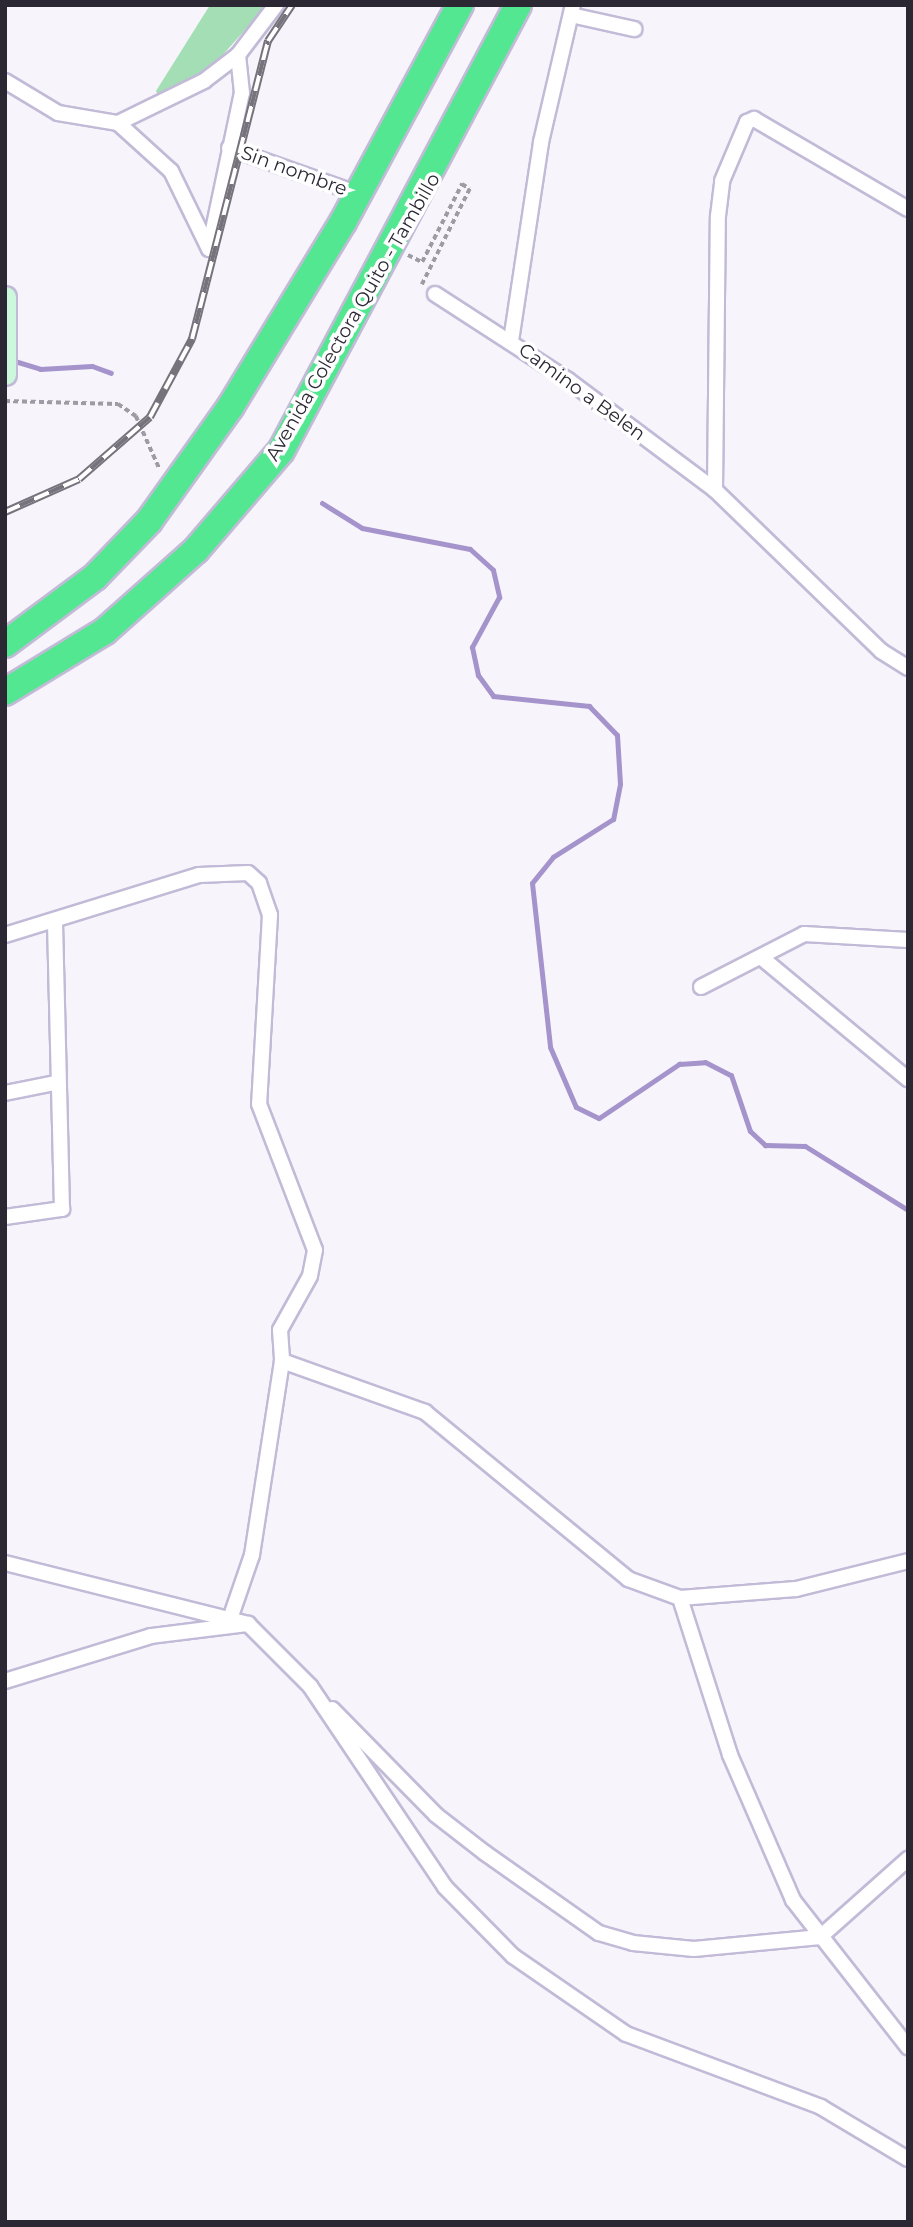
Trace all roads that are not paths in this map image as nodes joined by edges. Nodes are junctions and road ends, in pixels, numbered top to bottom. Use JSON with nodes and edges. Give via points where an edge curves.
{"nodes":[{"id":1,"x":276,"y":5,"type":"edge"},
{"id":2,"x":460,"y":5,"type":"edge"},
{"id":3,"x":519,"y":5,"type":"edge"},
{"id":4,"x":572,"y":10,"type":"edge"},
{"id":5,"x":634,"y":29,"type":"dead end"},
{"id":6,"x":238,"y":55,"type":"junction"},
{"id":7,"x":5,"y":81,"type":"edge"},
{"id":8,"x":118,"y":123,"type":"junction"},
{"id":9,"x":229,"y":148,"type":"junction"},
{"id":10,"x":359,"y":194,"type":"junction"},
{"id":11,"x":908,"y":209,"type":"edge"},
{"id":12,"x":435,"y":294,"type":"road end"},
{"id":13,"x":5,"y":297,"type":"edge"},
{"id":14,"x":511,"y":341,"type":"junction"},
{"id":15,"x":5,"y":374,"type":"edge"},
{"id":16,"x":715,"y":490,"type":"junction"},
{"id":17,"x":5,"y":644,"type":"edge"},
{"id":18,"x":908,"y":668,"type":"edge"},
{"id":19,"x":5,"y":692,"type":"edge"},
{"id":20,"x":55,"y":922,"type":"junction"},
{"id":21,"x":5,"y":935,"type":"edge"},
{"id":22,"x":908,"y":940,"type":"edge"},
{"id":23,"x":762,"y":958,"type":"junction"},
{"id":24,"x":701,"y":987,"type":"dead end"},
{"id":25,"x":908,"y":1079,"type":"edge"},
{"id":26,"x":55,"y":1083,"type":"junction"},
{"id":27,"x":5,"y":1093,"type":"edge"},
{"id":28,"x":5,"y":1217,"type":"edge"},
{"id":29,"x":282,"y":1361,"type":"junction"},
{"id":30,"x":908,"y":1560,"type":"edge"},
{"id":31,"x":5,"y":1563,"type":"edge"},
{"id":32,"x":680,"y":1598,"type":"junction"},
{"id":33,"x":232,"y":1616,"type":"junction"},
{"id":34,"x":248,"y":1624,"type":"junction"},
{"id":35,"x":5,"y":1681,"type":"edge"},
{"id":36,"x":310,"y":1686,"type":"junction"},
{"id":37,"x":908,"y":1859,"type":"edge"},
{"id":38,"x":820,"y":1937,"type":"junction"},
{"id":39,"x":908,"y":2047,"type":"edge"},
{"id":40,"x":908,"y":2159,"type":"edge"}],
"edges":[{"from":1,"to":6,"type":"street"},
{"from":2,"to":10,"type":"highway"},
{"from":3,"to":19,"type":"highway","name":"Avenida Colectora Quito - Tambillo","via":[[395,247],[281,451],[205,540],[105,631]]},
{"from":4,"to":5,"type":"street"},
{"from":4,"to":14,"type":"street","name":"Camino a Belen","via":[[541,142]]},
{"from":6,"to":8,"type":"street","via":[[204,81]]},
{"from":6,"to":9,"type":"street","via":[[242,93]]},
{"from":7,"to":8,"type":"street","via":[[58,113]]},
{"from":8,"to":9,"type":"street","via":[[171,171],[211,253]]},
{"from":9,"to":10,"type":"street","name":"Sin nombre"},
{"from":10,"to":17,"type":"highway","via":[[271,348],[178,481],[95,576]]},
{"from":11,"to":16,"type":"street","via":[[754,119],[747,122],[722,181],[718,216]]},
{"from":12,"to":14,"type":"street"},
{"from":13,"to":15,"type":"street","via":[[10,349]]},
{"from":14,"to":16,"type":"street","name":"Camino a Belen"},
{"from":16,"to":18,"type":"street","name":"Camino a Belen","via":[[881,652]]},
{"from":20,"to":21,"type":"street"},
{"from":20,"to":26,"type":"street"},
{"from":20,"to":29,"type":"street","via":[[199,875],[231,871],[248,873],[268,900],[259,1104],[315,1250],[310,1276],[281,1330]]},
{"from":22,"to":23,"type":"street","via":[[804,933]]},
{"from":23,"to":24,"type":"street"},
{"from":23,"to":25,"type":"street"},
{"from":26,"to":27,"type":"street"},
{"from":26,"to":28,"type":"street","via":[[62,1209]]},
{"from":29,"to":32,"type":"street","via":[[425,1412],[628,1579]]},
{"from":29,"to":33,"type":"street","via":[[252,1555]]},
{"from":30,"to":32,"type":"street","via":[[796,1589]]},
{"from":31,"to":33,"type":"street"},
{"from":32,"to":38,"type":"street","via":[[760,1828],[793,1900]]},
{"from":33,"to":34,"type":"street"},
{"from":34,"to":35,"type":"street","via":[[151,1636]]},
{"from":34,"to":36,"type":"street"},
{"from":36,"to":38,"type":"street","via":[[436,1815],[598,1933],[667,1950]]},
{"from":36,"to":40,"type":"street","via":[[445,1887],[513,1956],[626,2034],[821,2107]]},
{"from":37,"to":38,"type":"street"},
{"from":38,"to":39,"type":"street"}]}
